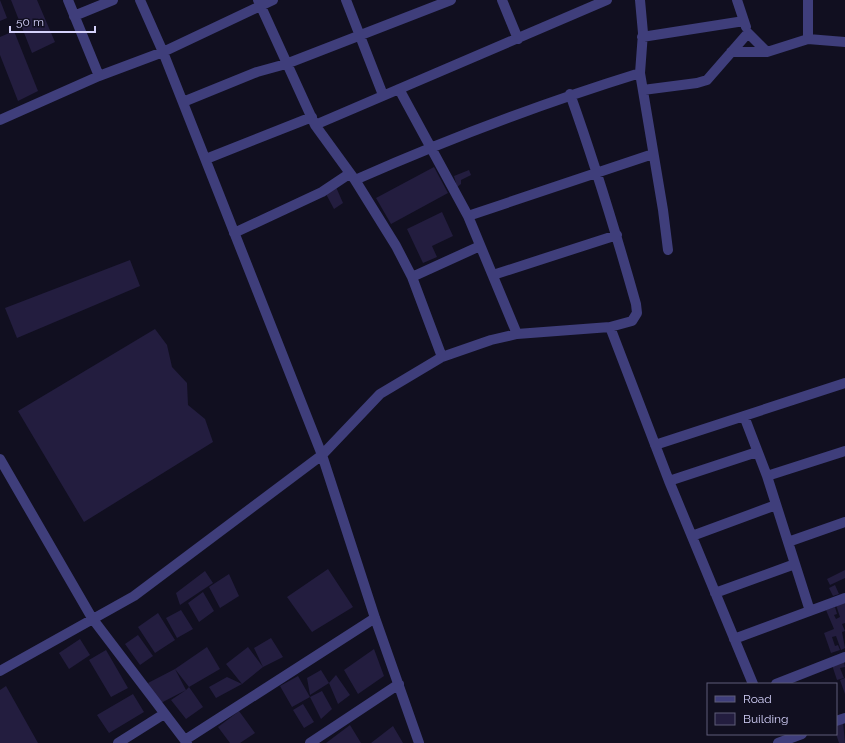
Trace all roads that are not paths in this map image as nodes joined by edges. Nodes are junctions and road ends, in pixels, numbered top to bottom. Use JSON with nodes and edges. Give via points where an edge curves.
{"nodes":[{"id":1,"x":68,"y":0,"type":"edge"},
{"id":2,"x":113,"y":0,"type":"edge"},
{"id":3,"x":140,"y":0,"type":"edge"},
{"id":4,"x":273,"y":0,"type":"edge"},
{"id":5,"x":346,"y":0,"type":"edge"},
{"id":6,"x":451,"y":0,"type":"edge"},
{"id":7,"x":502,"y":0,"type":"edge"},
{"id":8,"x":607,"y":0,"type":"edge"},
{"id":9,"x":640,"y":0,"type":"edge"},
{"id":10,"x":737,"y":0,"type":"edge"},
{"id":11,"x":808,"y":0,"type":"edge"},
{"id":12,"x":259,"y":3,"type":"edge"},
{"id":13,"x":74,"y":16,"type":"junction"},
{"id":14,"x":744,"y":21,"type":"junction"},
{"id":15,"x":748,"y":33,"type":"junction"},
{"id":16,"x":361,"y":35,"type":"junction"},
{"id":17,"x":642,"y":37,"type":"junction"},
{"id":18,"x":518,"y":39,"type":"junction"},
{"id":19,"x":808,"y":39,"type":"junction"},
{"id":20,"x":845,"y":42,"type":"edge"},
{"id":21,"x":163,"y":52,"type":"junction"},
{"id":22,"x":732,"y":52,"type":"junction"},
{"id":23,"x":767,"y":52,"type":"junction"},
{"id":24,"x":286,"y":64,"type":"junction"},
{"id":25,"x":640,"y":73,"type":"junction"},
{"id":26,"x":99,"y":76,"type":"junction"},
{"id":27,"x":399,"y":88,"type":"junction"},
{"id":28,"x":643,"y":90,"type":"junction"},
{"id":29,"x":570,"y":94,"type":"junction"},
{"id":30,"x":383,"y":95,"type":"junction"},
{"id":31,"x":183,"y":102,"type":"junction"},
{"id":32,"x":0,"y":120,"type":"edge"},
{"id":33,"x":314,"y":121,"type":"junction"},
{"id":34,"x":429,"y":147,"type":"junction"},
{"id":35,"x":653,"y":154,"type":"junction"},
{"id":36,"x":206,"y":159,"type":"junction"},
{"id":37,"x":598,"y":173,"type":"junction"},
{"id":38,"x":352,"y":177,"type":"junction"},
{"id":39,"x":468,"y":216,"type":"junction"},
{"id":40,"x":234,"y":233,"type":"junction"},
{"id":41,"x":617,"y":235,"type":"junction"},
{"id":42,"x":480,"y":246,"type":"junction"},
{"id":43,"x":668,"y":250,"type":"dead end"},
{"id":44,"x":492,"y":275,"type":"junction"},
{"id":45,"x":412,"y":277,"type":"junction"},
{"id":46,"x":610,"y":327,"type":"junction"},
{"id":47,"x":518,"y":334,"type":"junction"},
{"id":48,"x":442,"y":357,"type":"junction"},
{"id":49,"x":845,"y":383,"type":"edge"},
{"id":50,"x":744,"y":416,"type":"junction"},
{"id":51,"x":655,"y":445,"type":"junction"},
{"id":52,"x":845,"y":451,"type":"edge"},
{"id":53,"x":757,"y":452,"type":"junction"},
{"id":54,"x":322,"y":455,"type":"junction"},
{"id":55,"x":0,"y":459,"type":"edge"},
{"id":56,"x":767,"y":476,"type":"junction"},
{"id":57,"x":670,"y":481,"type":"junction"},
{"id":58,"x":776,"y":505,"type":"junction"},
{"id":59,"x":845,"y":522,"type":"edge"},
{"id":60,"x":692,"y":536,"type":"junction"},
{"id":61,"x":788,"y":542,"type":"junction"},
{"id":62,"x":795,"y":564,"type":"junction"},
{"id":63,"x":715,"y":593,"type":"junction"},
{"id":64,"x":845,"y":598,"type":"edge"},
{"id":65,"x":810,"y":611,"type":"junction"},
{"id":66,"x":92,"y":618,"type":"junction"},
{"id":67,"x":375,"y":618,"type":"junction"},
{"id":68,"x":734,"y":639,"type":"junction"},
{"id":69,"x":845,"y":657,"type":"edge"},
{"id":70,"x":0,"y":671,"type":"edge"},
{"id":71,"x":753,"y":683,"type":"edge"},
{"id":72,"x":779,"y":683,"type":"edge"},
{"id":73,"x":399,"y":684,"type":"junction"},
{"id":74,"x":164,"y":714,"type":"junction"},
{"id":75,"x":799,"y":735,"type":"edge"},
{"id":76,"x":186,"y":741,"type":"edge"},
{"id":77,"x":118,"y":743,"type":"edge"},
{"id":78,"x":310,"y":743,"type":"edge"},
{"id":79,"x":419,"y":743,"type":"edge"},
{"id":80,"x":778,"y":743,"type":"edge"}],
"edges":[{"from":1,"to":13,"type":"street"},
{"from":2,"to":13,"type":"street"},
{"from":3,"to":21,"type":"street"},
{"from":4,"to":12,"type":"street"},
{"from":5,"to":16,"type":"street"},
{"from":6,"to":16,"type":"street"},
{"from":7,"to":18,"type":"street"},
{"from":8,"to":18,"type":"street"},
{"from":9,"to":17,"type":"street"},
{"from":10,"to":14,"type":"street"},
{"from":11,"to":19,"type":"street"},
{"from":12,"to":21,"type":"street"},
{"from":12,"to":24,"type":"street"},
{"from":13,"to":26,"type":"street"},
{"from":14,"to":15,"type":"street"},
{"from":14,"to":17,"type":"street"},
{"from":15,"to":22,"type":"street"},
{"from":15,"to":23,"type":"street"},
{"from":16,"to":24,"type":"street"},
{"from":16,"to":30,"type":"street"},
{"from":17,"to":25,"type":"street"},
{"from":18,"to":27,"type":"street"},
{"from":19,"to":20,"type":"street"},
{"from":19,"to":23,"type":"street"},
{"from":21,"to":26,"type":"street"},
{"from":21,"to":31,"type":"street"},
{"from":22,"to":23,"type":"street"},
{"from":22,"to":28,"type":"street","via":[[707,80]]},
{"from":24,"to":31,"type":"street","via":[[257,72]]},
{"from":24,"to":33,"type":"street"},
{"from":25,"to":28,"type":"street"},
{"from":25,"to":29,"type":"street"},
{"from":26,"to":32,"type":"street"},
{"from":27,"to":30,"type":"street"},
{"from":27,"to":34,"type":"street"},
{"from":28,"to":35,"type":"street"},
{"from":29,"to":34,"type":"street"},
{"from":29,"to":37,"type":"street"},
{"from":30,"to":33,"type":"street"},
{"from":31,"to":36,"type":"street"},
{"from":33,"to":36,"type":"street"},
{"from":33,"to":38,"type":"street"},
{"from":34,"to":38,"type":"street"},
{"from":34,"to":39,"type":"street"},
{"from":35,"to":37,"type":"street"},
{"from":35,"to":43,"type":"street"},
{"from":36,"to":40,"type":"street"},
{"from":37,"to":39,"type":"street"},
{"from":37,"to":41,"type":"street"},
{"from":38,"to":40,"type":"street"},
{"from":38,"to":45,"type":"street","via":[[396,246]]},
{"from":39,"to":42,"type":"street"},
{"from":40,"to":54,"type":"street"},
{"from":41,"to":44,"type":"street"},
{"from":41,"to":46,"type":"street","via":[[637,313],[632,321]]},
{"from":42,"to":44,"type":"street"},
{"from":42,"to":45,"type":"street"},
{"from":44,"to":47,"type":"street"},
{"from":45,"to":48,"type":"street"},
{"from":46,"to":47,"type":"street"},
{"from":46,"to":51,"type":"street"},
{"from":47,"to":48,"type":"street","via":[[491,340]]},
{"from":48,"to":54,"type":"street","via":[[380,394]]},
{"from":49,"to":50,"type":"street"},
{"from":50,"to":51,"type":"street"},
{"from":50,"to":53,"type":"street"},
{"from":51,"to":57,"type":"street"},
{"from":52,"to":56,"type":"street"},
{"from":53,"to":56,"type":"street"},
{"from":53,"to":57,"type":"street"},
{"from":54,"to":66,"type":"street","via":[[134,596]]},
{"from":54,"to":67,"type":"street"},
{"from":55,"to":66,"type":"street"},
{"from":56,"to":58,"type":"street"},
{"from":57,"to":60,"type":"street"},
{"from":58,"to":60,"type":"street"},
{"from":58,"to":61,"type":"street"},
{"from":59,"to":61,"type":"street"},
{"from":60,"to":63,"type":"street"},
{"from":61,"to":62,"type":"street"},
{"from":62,"to":63,"type":"street"},
{"from":62,"to":65,"type":"street"},
{"from":63,"to":68,"type":"street"},
{"from":64,"to":65,"type":"street"},
{"from":65,"to":68,"type":"street"},
{"from":66,"to":70,"type":"street"},
{"from":66,"to":74,"type":"street"},
{"from":67,"to":73,"type":"street"},
{"from":67,"to":76,"type":"street"},
{"from":68,"to":71,"type":"street"},
{"from":69,"to":72,"type":"street"},
{"from":73,"to":78,"type":"street"},
{"from":73,"to":79,"type":"street"},
{"from":74,"to":76,"type":"street"},
{"from":74,"to":77,"type":"street"},
{"from":75,"to":80,"type":"street"}]}
